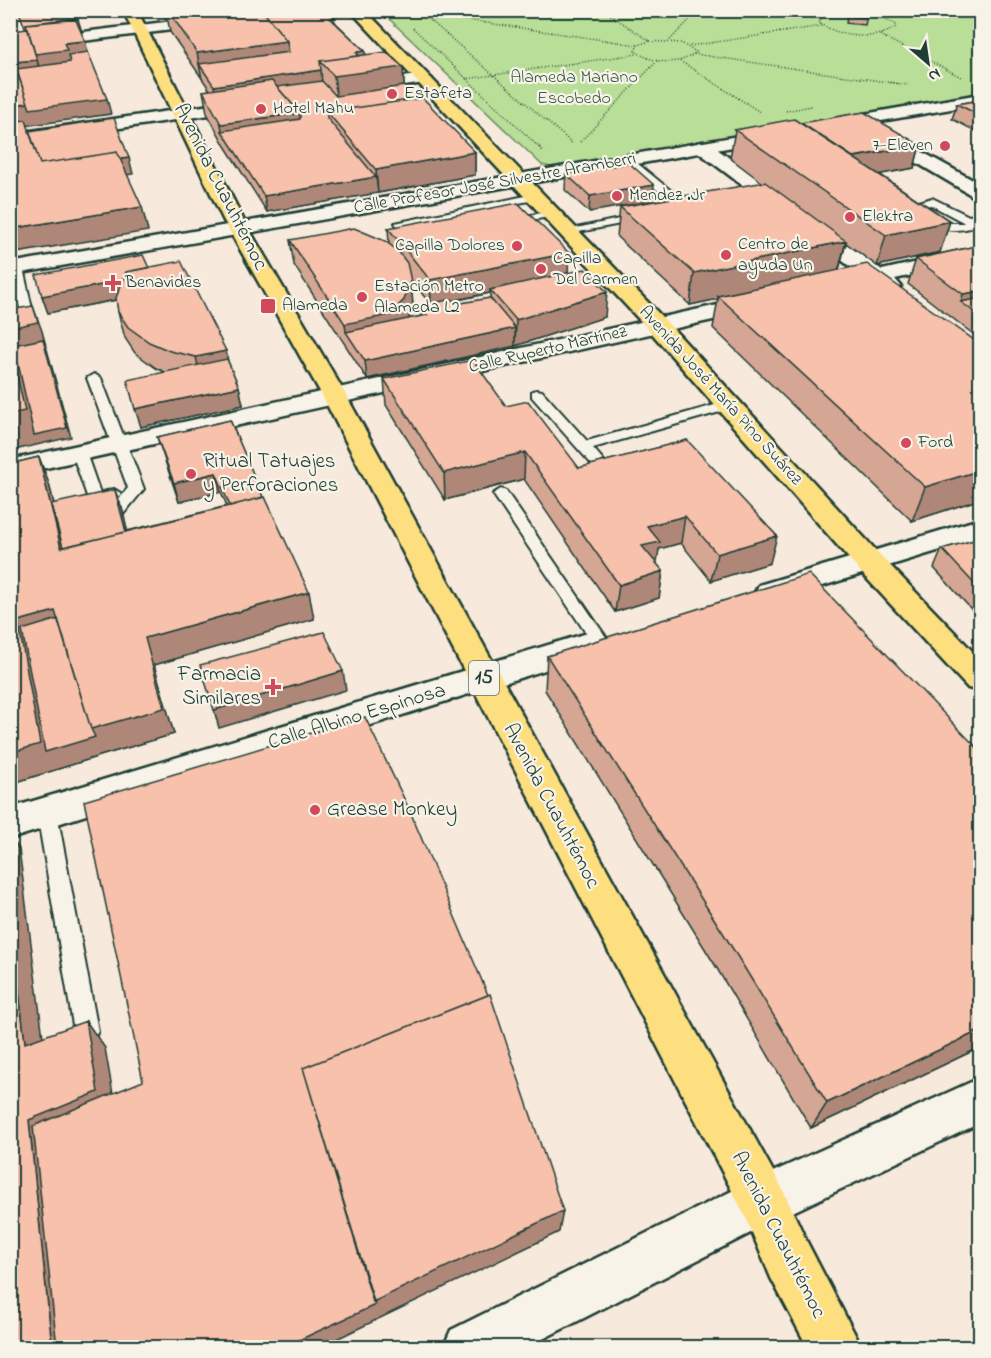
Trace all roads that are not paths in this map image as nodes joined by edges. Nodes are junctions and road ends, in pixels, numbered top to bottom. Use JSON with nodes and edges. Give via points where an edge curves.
{"nodes":[{"id":1,"x":302,"y":10,"type":"edge"},
{"id":2,"x":357,"y":10,"type":"edge"},
{"id":3,"x":136,"y":21,"type":"edge"},
{"id":4,"x":11,"y":44,"type":"edge"},
{"id":5,"x":426,"y":82,"type":"junction"},
{"id":6,"x":343,"y":91,"type":"edge"},
{"id":7,"x":981,"y":99,"type":"edge"},
{"id":8,"x":274,"y":100,"type":"edge"},
{"id":9,"x":182,"y":114,"type":"junction"},
{"id":10,"x":857,"y":120,"type":"junction"},
{"id":11,"x":813,"y":128,"type":"edge"},
{"id":12,"x":791,"y":132,"type":"edge"},
{"id":13,"x":10,"y":139,"type":"edge"},
{"id":14,"x":703,"y":147,"type":"junction"},
{"id":15,"x":628,"y":161,"type":"junction"},
{"id":16,"x":981,"y":192,"type":"edge"},
{"id":17,"x":536,"y":197,"type":"junction"},
{"id":18,"x":687,"y":209,"type":"edge"},
{"id":19,"x":655,"y":215,"type":"edge"},
{"id":20,"x":981,"y":217,"type":"edge"},
{"id":21,"x":968,"y":220,"type":"dead end"},
{"id":22,"x":494,"y":223,"type":"edge"},
{"id":23,"x":240,"y":228,"type":"junction"},
{"id":24,"x":568,"y":231,"type":"junction"},
{"id":25,"x":424,"y":234,"type":"edge"},
{"id":26,"x":981,"y":254,"type":"edge"},
{"id":27,"x":14,"y":268,"type":"edge"},
{"id":28,"x":878,"y":277,"type":"junction"},
{"id":29,"x":820,"y":290,"type":"edge"},
{"id":30,"x":785,"y":297,"type":"edge"},
{"id":31,"x":906,"y":298,"type":"edge"},
{"id":32,"x":10,"y":323,"type":"edge"},
{"id":33,"x":657,"y":325,"type":"junction"},
{"id":34,"x":94,"y":378,"type":"dead end"},
{"id":35,"x":537,"y":394,"type":"dead end"},
{"id":36,"x":335,"y":397,"type":"junction"},
{"id":37,"x":729,"y":405,"type":"junction"},
{"id":38,"x":120,"y":444,"type":"junction"},
{"id":39,"x":584,"y":446,"type":"junction"},
{"id":40,"x":79,"y":453,"type":"junction"},
{"id":41,"x":10,"y":468,"type":"edge"},
{"id":42,"x":608,"y":474,"type":"edge"},
{"id":43,"x":136,"y":489,"type":"junction"},
{"id":44,"x":501,"y":494,"type":"dead end"},
{"id":45,"x":981,"y":528,"type":"edge"},
{"id":46,"x":98,"y":534,"type":"edge"},
{"id":47,"x":870,"y":563,"type":"junction"},
{"id":48,"x":747,"y":599,"type":"edge"},
{"id":49,"x":634,"y":631,"type":"edge"},
{"id":50,"x":600,"y":641,"type":"junction"},
{"id":51,"x":484,"y":677,"type":"junction"},
{"id":52,"x":981,"y":679,"type":"edge"},
{"id":53,"x":47,"y":813,"type":"junction"},
{"id":54,"x":10,"y":824,"type":"edge"},
{"id":55,"x":86,"y":1031,"type":"edge"},
{"id":56,"x":981,"y":1100,"type":"edge"},
{"id":57,"x":763,"y":1201,"type":"junction"},
{"id":58,"x":469,"y":1347,"type":"edge"},
{"id":59,"x":836,"y":1347,"type":"edge"}],
"edges":[{"from":1,"to":3,"type":"street"},
{"from":2,"to":5,"type":"highway","name":"Avenida José María Pino Suárez"},
{"from":3,"to":4,"type":"street"},
{"from":3,"to":9,"type":"highway","name":"Avenida Cuauhtémoc","number":"15"},
{"from":5,"to":6,"type":"street"},
{"from":5,"to":17,"type":"highway","name":"Avenida José María Pino Suárez"},
{"from":7,"to":10,"type":"street"},
{"from":8,"to":9,"type":"street"},
{"from":9,"to":13,"type":"street"},
{"from":9,"to":23,"type":"highway","name":"Avenida Cuauhtémoc","number":"15"},
{"from":10,"to":11,"type":"street"},
{"from":10,"to":16,"type":"street"},
{"from":12,"to":14,"type":"street","name":"Calle Profesor José Silvestre Aramberri"},
{"from":14,"to":15,"type":"street","name":"Calle Profesor José Silvestre Aramberri"},
{"from":14,"to":28,"type":"street"},
{"from":15,"to":17,"type":"street","name":"Calle Profesor José Silvestre Aramberri"},
{"from":15,"to":18,"type":"lane"},
{"from":17,"to":22,"type":"lane"},
{"from":17,"to":23,"type":"street","name":"Calle Profesor José Silvestre Aramberri"},
{"from":17,"to":24,"type":"highway","name":"Avenida José María Pino Suárez"},
{"from":17,"to":25,"type":"lane","via":[[400,223],[407,233]]},
{"from":19,"to":24,"type":"lane"},
{"from":20,"to":21,"type":"lane"},
{"from":23,"to":27,"type":"street","name":"Calle Profesor José Silvestre Aramberri"},
{"from":23,"to":36,"type":"highway","name":"Avenida Cuauhtémoc","number":"15"},
{"from":24,"to":33,"type":"highway","name":"Avenida José María Pino Suárez","via":[[611,283]]},
{"from":26,"to":28,"type":"street"},
{"from":27,"to":32,"type":"lane","via":[[26,309],[19,320]]},
{"from":28,"to":29,"type":"street"},
{"from":28,"to":31,"type":"street"},
{"from":30,"to":33,"type":"street","name":"Calle Ruperto Martínez"},
{"from":33,"to":36,"type":"street","name":"Calle Ruperto Martínez"},
{"from":33,"to":37,"type":"highway","name":"Avenida José María Pino Suárez"},
{"from":34,"to":38,"type":"lane"},
{"from":35,"to":39,"type":"lane"},
{"from":36,"to":38,"type":"street","name":"Calle Ruperto Martínez"},
{"from":36,"to":51,"type":"highway","name":"Avenida Cuauhtémoc","number":"15"},
{"from":37,"to":39,"type":"lane"},
{"from":37,"to":47,"type":"highway","name":"Avenida José María Pino Suárez"},
{"from":38,"to":40,"type":"street","name":"Calle Ruperto Martínez"},
{"from":38,"to":43,"type":"lane"},
{"from":39,"to":42,"type":"lane"},
{"from":40,"to":41,"type":"street","name":"Calle Ruperto Martínez"},
{"from":40,"to":43,"type":"lane","via":[[96,498]]},
{"from":43,"to":46,"type":"lane"},
{"from":44,"to":50,"type":"lane"},
{"from":45,"to":47,"type":"street"},
{"from":47,"to":48,"type":"street"},
{"from":47,"to":52,"type":"highway","name":"Avenida José María Pino Suárez"},
{"from":49,"to":50,"type":"street","name":"Calle Albino Espinosa"},
{"from":50,"to":51,"type":"street","name":"Calle Albino Espinosa"},
{"from":51,"to":53,"type":"street","name":"Calle Albino Espinosa"},
{"from":51,"to":57,"type":"highway","name":"Avenida Cuauhtémoc","number":"15"},
{"from":53,"to":54,"type":"street","name":"Calle Albino Espinosa"},
{"from":53,"to":55,"type":"lane"},
{"from":56,"to":57,"type":"street"},
{"from":57,"to":58,"type":"street"},
{"from":57,"to":59,"type":"highway","name":"Avenida Cuauhtémoc","number":"15","via":[[789,1260]]}]}
